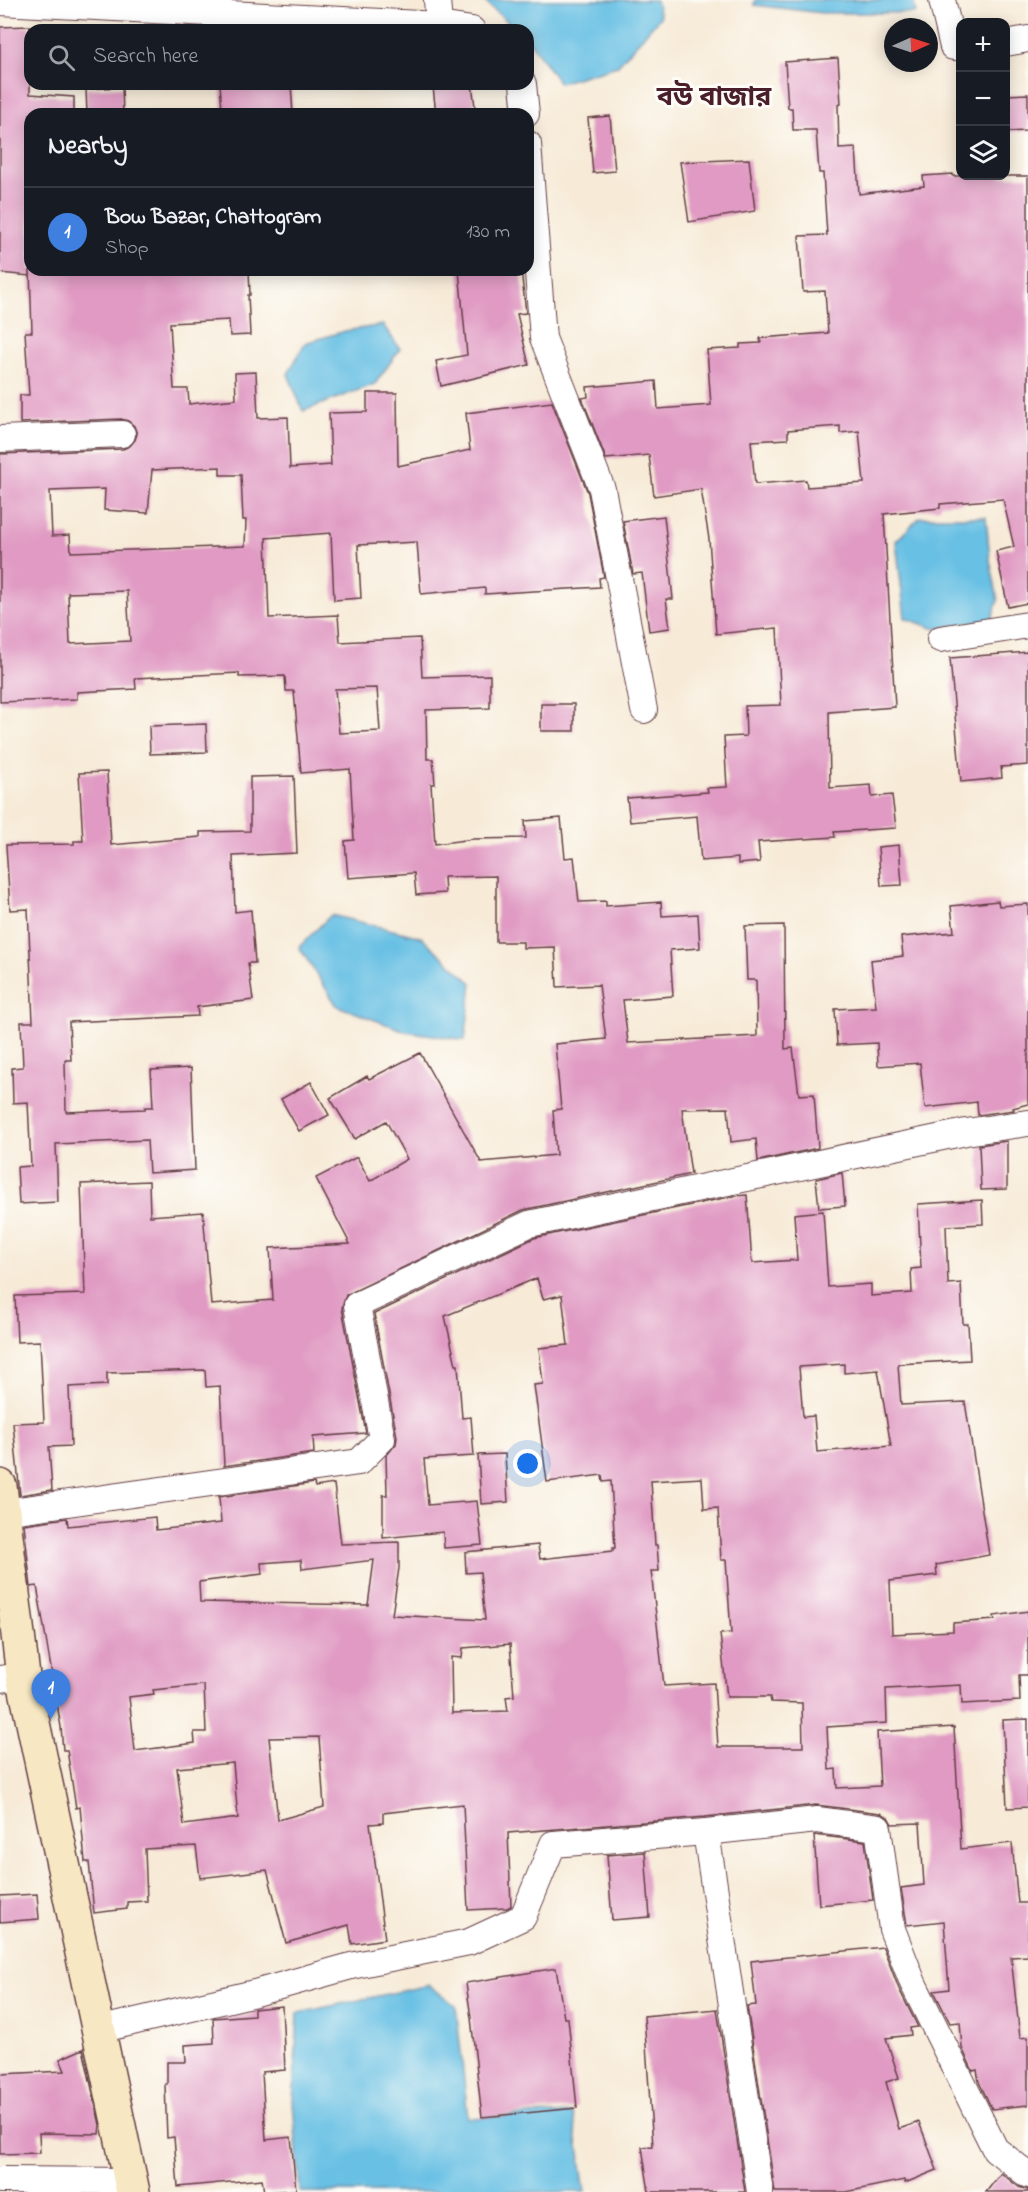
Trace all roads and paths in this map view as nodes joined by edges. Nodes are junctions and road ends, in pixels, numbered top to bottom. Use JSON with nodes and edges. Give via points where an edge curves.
{"nodes":[{"id":1,"x":437,"y":0,"type":"edge"},
{"id":2,"x":942,"y":0,"type":"edge"},
{"id":3,"x":0,"y":2,"type":"edge"},
{"id":4,"x":419,"y":24,"type":"edge"},
{"id":5,"x":438,"y":24,"type":"edge"},
{"id":6,"x":1028,"y":39,"type":"edge"},
{"id":7,"x":1010,"y":42,"type":"edge"},
{"id":8,"x":956,"y":47,"type":"edge"},
{"id":9,"x":524,"y":90,"type":"edge"},
{"id":10,"x":525,"y":108,"type":"edge"},
{"id":11,"x":534,"y":222,"type":"edge"},
{"id":12,"x":122,"y":434,"type":"dead end"},
{"id":13,"x":0,"y":439,"type":"edge"},
{"id":14,"x":1028,"y":625,"type":"edge"},
{"id":15,"x":940,"y":639,"type":"dead end"},
{"id":16,"x":644,"y":710,"type":"dead end"},
{"id":17,"x":1028,"y":1123,"type":"edge"},
{"id":18,"x":2,"y":1499,"type":"edge"},
{"id":19,"x":11,"y":1678,"type":"edge"},
{"id":20,"x":706,"y":1832,"type":"junction"},
{"id":21,"x":98,"y":2030,"type":"junction"},
{"id":22,"x":1028,"y":2175,"type":"edge"},
{"id":23,"x":0,"y":2180,"type":"edge"},
{"id":24,"x":132,"y":2186,"type":"edge"},
{"id":25,"x":760,"y":2192,"type":"edge"}],
"edges":[{"from":1,"to":5,"type":"street"},
{"from":2,"to":8,"type":"street"},
{"from":3,"to":4,"type":"street"},
{"from":6,"to":7,"type":"street"},
{"from":9,"to":10,"type":"street"},
{"from":11,"to":16,"type":"street","via":[[543,338],[602,489]]},
{"from":12,"to":13,"type":"street"},
{"from":14,"to":15,"type":"street"},
{"from":17,"to":18,"type":"street","via":[[966,1132],[529,1224],[357,1305],[382,1439],[359,1462]]},
{"from":18,"to":19,"type":"street"},
{"from":19,"to":21,"type":"street"},
{"from":20,"to":21,"type":"street","via":[[553,1844],[523,1917],[469,1942],[351,1966]]},
{"from":20,"to":22,"type":"street","via":[[817,1820],[878,1828],[892,1929],[913,1983],[995,2149]]},
{"from":20,"to":25,"type":"street"},
{"from":21,"to":24,"type":"street"},
{"from":23,"to":24,"type":"street"}]}
